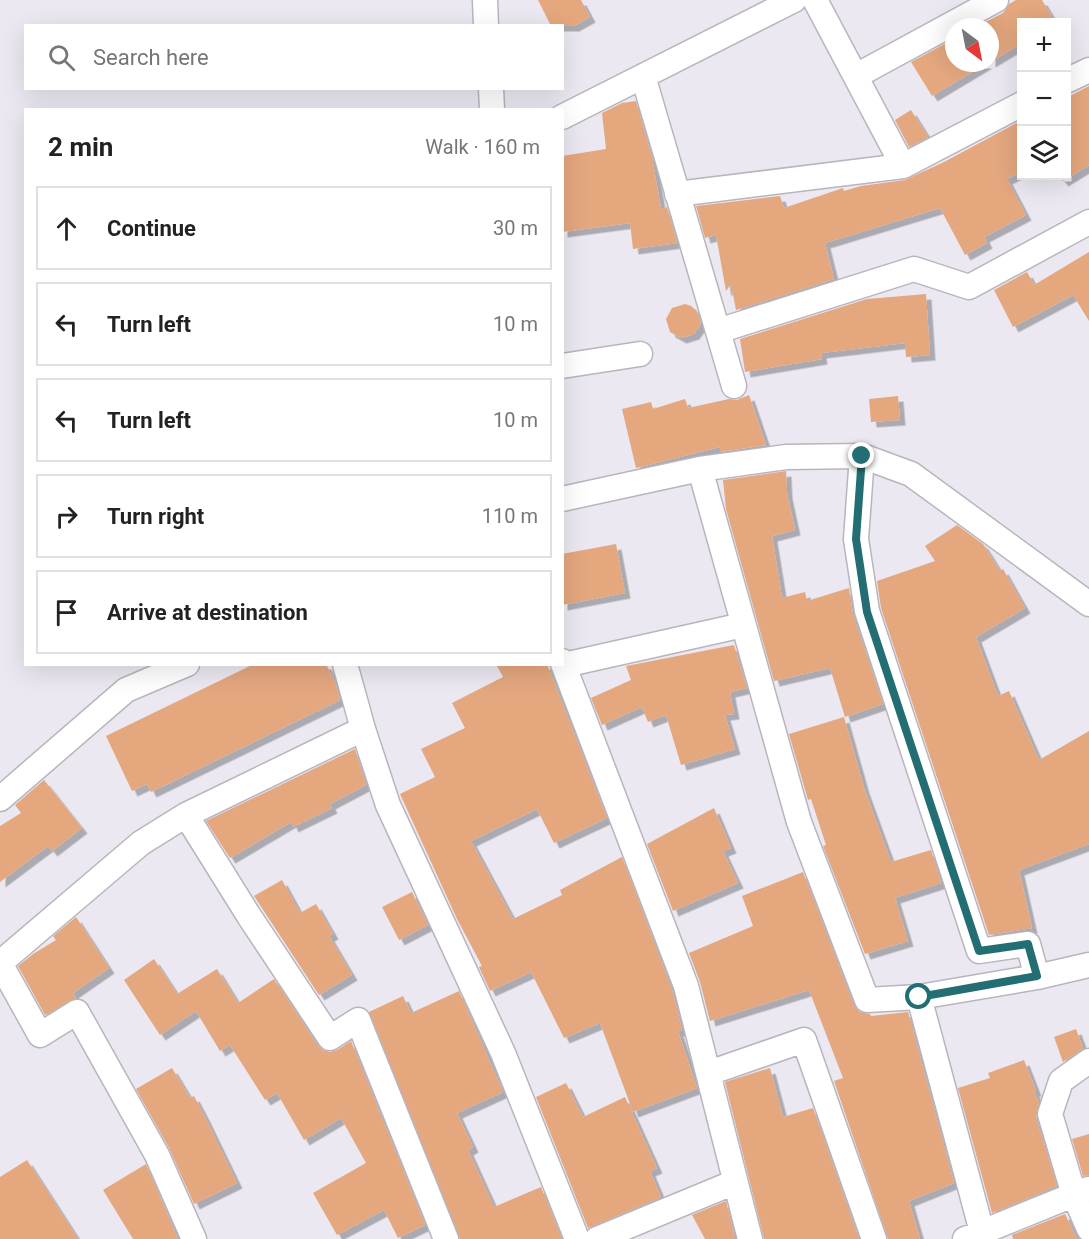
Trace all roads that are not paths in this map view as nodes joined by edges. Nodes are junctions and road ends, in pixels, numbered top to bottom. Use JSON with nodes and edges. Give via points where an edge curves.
{"nodes":[{"id":1,"x":484,"y":0,"type":"edge"},
{"id":2,"x":794,"y":0,"type":"edge"},
{"id":3,"x":815,"y":0,"type":"edge"},
{"id":4,"x":996,"y":0,"type":"edge"},
{"id":5,"x":486,"y":24,"type":"edge"},
{"id":6,"x":1089,"y":70,"type":"edge"},
{"id":7,"x":643,"y":76,"type":"junction"},
{"id":8,"x":856,"y":76,"type":"junction"},
{"id":9,"x":1071,"y":79,"type":"edge"},
{"id":10,"x":491,"y":90,"type":"edge"},
{"id":11,"x":492,"y":108,"type":"edge"},
{"id":12,"x":1017,"y":108,"type":"edge"},
{"id":13,"x":564,"y":116,"type":"edge"},
{"id":14,"x":903,"y":166,"type":"junction"},
{"id":15,"x":677,"y":194,"type":"junction"},
{"id":16,"x":1089,"y":222,"type":"edge"},
{"id":17,"x":718,"y":331,"type":"junction"},
{"id":18,"x":640,"y":354,"type":"dead end"},
{"id":19,"x":564,"y":366,"type":"edge"},
{"id":20,"x":734,"y":386,"type":"dead end"},
{"id":21,"x":862,"y":456,"type":"junction"},
{"id":22,"x":700,"y":469,"type":"junction"},
{"id":23,"x":564,"y":498,"type":"edge"},
{"id":24,"x":1089,"y":604,"type":"edge"},
{"id":25,"x":743,"y":625,"type":"junction"},
{"id":26,"x":564,"y":663,"type":"edge"},
{"id":27,"x":182,"y":666,"type":"edge"},
{"id":28,"x":346,"y":666,"type":"edge"},
{"id":29,"x":564,"y":666,"type":"edge"},
{"id":30,"x":363,"y":729,"type":"junction"},
{"id":31,"x":0,"y":799,"type":"edge"},
{"id":32,"x":186,"y":815,"type":"junction"},
{"id":33,"x":0,"y":963,"type":"edge"},
{"id":34,"x":1089,"y":965,"type":"edge"},
{"id":35,"x":1037,"y":976,"type":"junction"},
{"id":36,"x":919,"y":997,"type":"junction"},
{"id":37,"x":1089,"y":1060,"type":"edge"},
{"id":38,"x":709,"y":1073,"type":"junction"},
{"id":39,"x":735,"y":1182,"type":"junction"},
{"id":40,"x":1082,"y":1192,"type":"edge"},
{"id":41,"x":1089,"y":1229,"type":"edge"},
{"id":42,"x":972,"y":1237,"type":"edge"},
{"id":43,"x":194,"y":1239,"type":"edge"},
{"id":44,"x":446,"y":1239,"type":"edge"},
{"id":45,"x":577,"y":1239,"type":"edge"},
{"id":46,"x":597,"y":1239,"type":"edge"},
{"id":47,"x":750,"y":1239,"type":"edge"},
{"id":48,"x":874,"y":1239,"type":"edge"}],
"edges":[{"from":1,"to":5,"type":"street"},
{"from":2,"to":7,"type":"street"},
{"from":3,"to":8,"type":"street"},
{"from":4,"to":8,"type":"street"},
{"from":6,"to":9,"type":"street"},
{"from":7,"to":13,"type":"street"},
{"from":7,"to":15,"type":"street"},
{"from":8,"to":14,"type":"street"},
{"from":10,"to":11,"type":"street"},
{"from":12,"to":14,"type":"street"},
{"from":14,"to":15,"type":"street"},
{"from":15,"to":17,"type":"street"},
{"from":16,"to":17,"type":"street","via":[[969,287],[914,269]]},
{"from":17,"to":20,"type":"street"},
{"from":18,"to":19,"type":"street"},
{"from":21,"to":22,"type":"street","via":[[786,457]]},
{"from":21,"to":24,"type":"street","via":[[911,474]]},
{"from":21,"to":35,"type":"street","via":[[856,539],[867,612],[979,951],[1028,944]]},
{"from":22,"to":23,"type":"street"},
{"from":22,"to":25,"type":"street"},
{"from":25,"to":26,"type":"street"},
{"from":25,"to":36,"type":"street","via":[[799,822],[867,1000]]},
{"from":27,"to":31,"type":"street","via":[[126,690]]},
{"from":28,"to":30,"type":"street"},
{"from":29,"to":38,"type":"street","via":[[686,986]]},
{"from":30,"to":32,"type":"street"},
{"from":30,"to":45,"type":"street","via":[[388,804],[503,1053]]},
{"from":32,"to":33,"type":"street","via":[[141,843]]},
{"from":32,"to":44,"type":"street","via":[[330,1038],[358,1020]]},
{"from":33,"to":43,"type":"street","via":[[40,1035],[77,1012],[157,1155]]},
{"from":34,"to":35,"type":"street"},
{"from":35,"to":36,"type":"street"},
{"from":36,"to":42,"type":"street"},
{"from":37,"to":40,"type":"street","via":[[1061,1081],[1050,1114]]},
{"from":38,"to":39,"type":"street"},
{"from":38,"to":48,"type":"street","via":[[804,1040]]},
{"from":39,"to":46,"type":"street"},
{"from":39,"to":47,"type":"street"},
{"from":40,"to":41,"type":"street"},
{"from":40,"to":42,"type":"street"}]}
